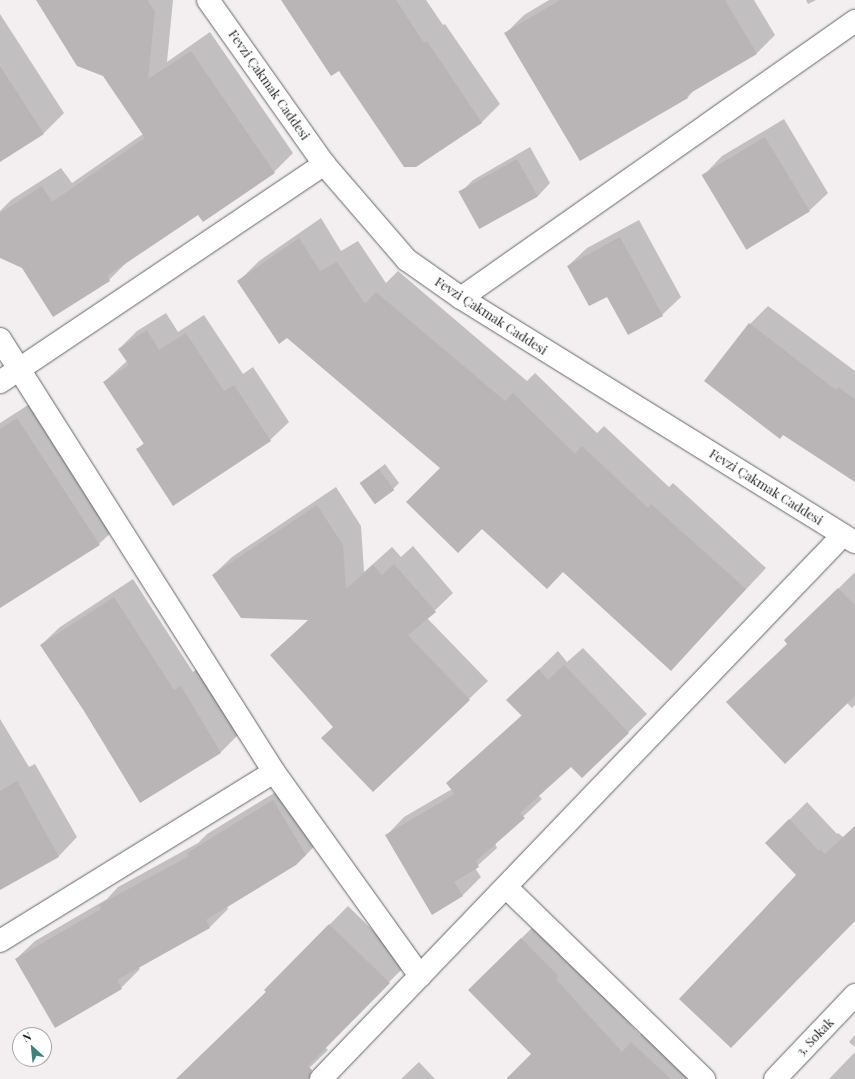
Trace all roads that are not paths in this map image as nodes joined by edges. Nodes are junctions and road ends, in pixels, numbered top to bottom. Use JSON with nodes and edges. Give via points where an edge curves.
{"nodes":[{"id":1,"x":208,"y":0,"type":"edge"},
{"id":2,"x":855,"y":21,"type":"edge"},
{"id":3,"x":324,"y":164,"type":"junction"},
{"id":4,"x":461,"y":298,"type":"junction"},
{"id":5,"x":0,"y":339,"type":"edge"},
{"id":6,"x":20,"y":370,"type":"junction"},
{"id":7,"x":0,"y":382,"type":"edge"},
{"id":8,"x":849,"y":539,"type":"edge"},
{"id":9,"x":274,"y":772,"type":"junction"},
{"id":10,"x":506,"y":887,"type":"junction"},
{"id":11,"x":0,"y":941,"type":"edge"},
{"id":12,"x":420,"y":976,"type":"junction"},
{"id":13,"x":855,"y":995,"type":"edge"},
{"id":14,"x":321,"y":1079,"type":"edge"},
{"id":15,"x":704,"y":1079,"type":"edge"},
{"id":16,"x":775,"y":1079,"type":"edge"}],
"edges":[{"from":1,"to":3,"type":"street","name":"Fevzi Çakmak Caddesi"},
{"from":2,"to":4,"type":"street"},
{"from":3,"to":4,"type":"street","name":"Fevzi Çakmak Caddesi","via":[[407,260]]},
{"from":3,"to":6,"type":"street"},
{"from":4,"to":8,"type":"street","name":"Fevzi Çakmak Caddesi"},
{"from":5,"to":6,"type":"street"},
{"from":6,"to":7,"type":"street"},
{"from":6,"to":9,"type":"street"},
{"from":8,"to":10,"type":"street"},
{"from":9,"to":11,"type":"street"},
{"from":9,"to":12,"type":"street"},
{"from":10,"to":12,"type":"street"},
{"from":10,"to":15,"type":"street"},
{"from":12,"to":14,"type":"street"},
{"from":13,"to":16,"type":"street","name":"3. Sokak"}]}
